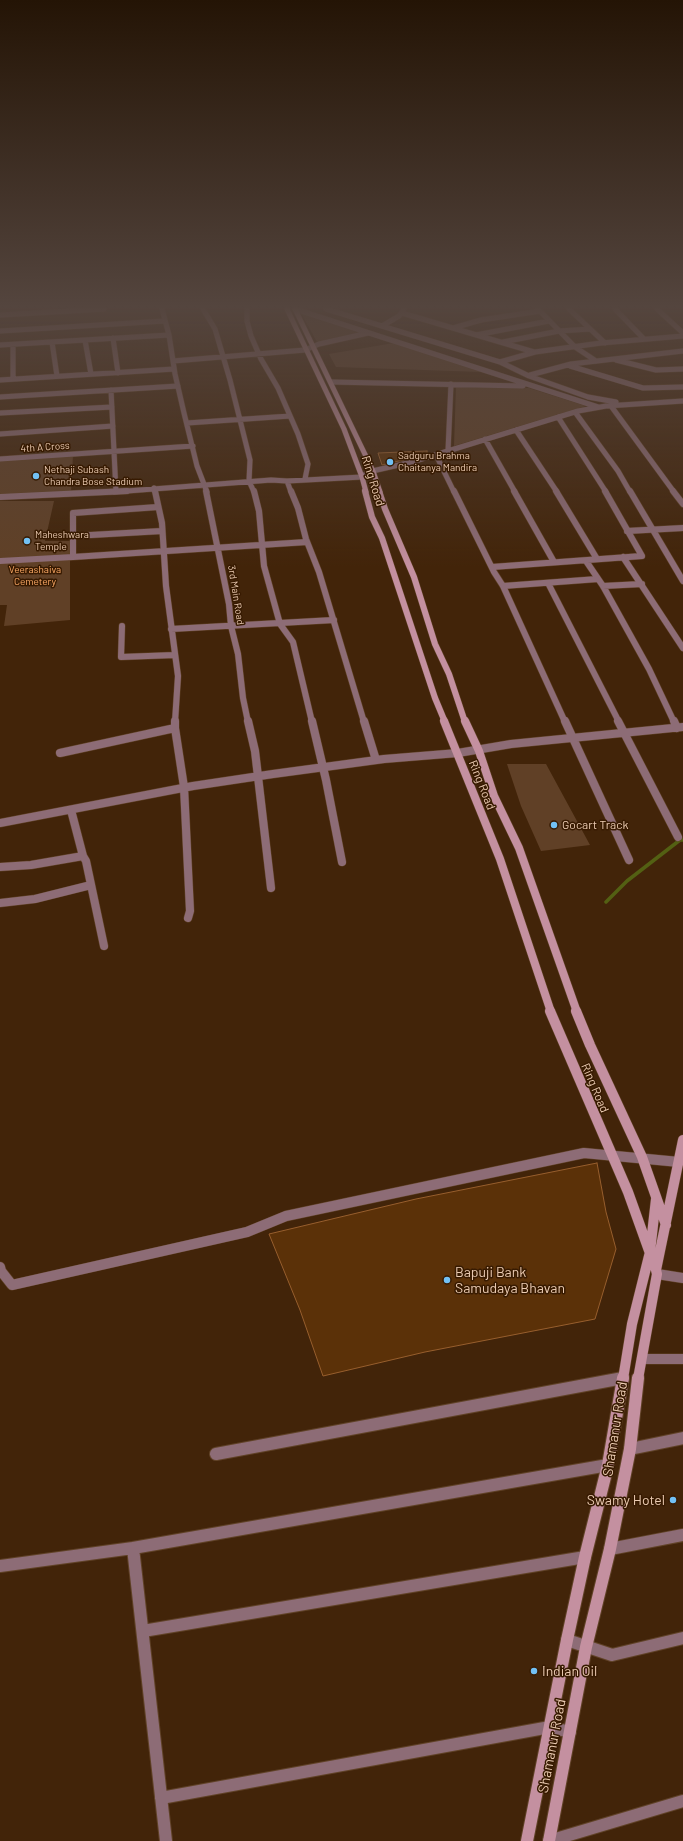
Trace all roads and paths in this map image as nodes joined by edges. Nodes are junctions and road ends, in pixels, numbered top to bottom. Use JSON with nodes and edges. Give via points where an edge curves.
{"nodes":[{"id":1,"x":33,"y":395,"type":"edge"},
{"id":2,"x":111,"y":395,"type":"edge"},
{"id":3,"x":180,"y":395,"type":"edge"},
{"id":4,"x":233,"y":395,"type":"edge"},
{"id":5,"x":281,"y":395,"type":"edge"},
{"id":6,"x":328,"y":395,"type":"edge"},
{"id":7,"x":337,"y":395,"type":"edge"},
{"id":8,"x":451,"y":395,"type":"edge"},
{"id":9,"x":559,"y":395,"type":"edge"},
{"id":10,"x":582,"y":395,"type":"edge"},
{"id":11,"x":0,"y":397,"type":"edge"},
{"id":12,"x":683,"y":401,"type":"edge"},
{"id":13,"x":628,"y":405,"type":"junction"},
{"id":14,"x":611,"y":406,"type":"junction"},
{"id":15,"x":112,"y":407,"type":"junction"},
{"id":16,"x":598,"y":408,"type":"junction"},
{"id":17,"x":575,"y":412,"type":"junction"},
{"id":18,"x":0,"y":413,"type":"edge"},
{"id":19,"x":290,"y":416,"type":"junction"},
{"id":20,"x":558,"y":417,"type":"junction"},
{"id":21,"x":239,"y":419,"type":"junction"},
{"id":22,"x":187,"y":423,"type":"junction"},
{"id":23,"x":113,"y":426,"type":"junction"},
{"id":24,"x":516,"y":430,"type":"junction"},
{"id":25,"x":0,"y":434,"type":"edge"},
{"id":26,"x":485,"y":439,"type":"junction"},
{"id":27,"x":193,"y":446,"type":"junction"},
{"id":28,"x":114,"y":451,"type":"junction"},
{"id":29,"x":448,"y":451,"type":"junction"},
{"id":30,"x":436,"y":455,"type":"junction"},
{"id":31,"x":0,"y":459,"type":"edge"},
{"id":32,"x":373,"y":471,"type":"junction"},
{"id":33,"x":362,"y":477,"type":"junction"},
{"id":34,"x":305,"y":479,"type":"junction"},
{"id":35,"x":249,"y":481,"type":"junction"},
{"id":36,"x":287,"y":481,"type":"junction"},
{"id":37,"x":203,"y":484,"type":"junction"},
{"id":38,"x":154,"y":488,"type":"junction"},
{"id":39,"x":116,"y":492,"type":"junction"},
{"id":40,"x":0,"y":497,"type":"edge"},
{"id":41,"x":683,"y":504,"type":"edge"},
{"id":42,"x":158,"y":507,"type":"junction"},
{"id":43,"x":683,"y":528,"type":"edge"},
{"id":44,"x":653,"y":529,"type":"junction"},
{"id":45,"x":162,"y":531,"type":"junction"},
{"id":46,"x":627,"y":531,"type":"junction"},
{"id":47,"x":73,"y":536,"type":"junction"},
{"id":48,"x":307,"y":542,"type":"junction"},
{"id":49,"x":261,"y":545,"type":"junction"},
{"id":50,"x":217,"y":548,"type":"junction"},
{"id":51,"x":163,"y":551,"type":"junction"},
{"id":52,"x":73,"y":557,"type":"junction"},
{"id":53,"x":623,"y":557,"type":"junction"},
{"id":54,"x":597,"y":559,"type":"junction"},
{"id":55,"x":0,"y":561,"type":"edge"},
{"id":56,"x":586,"y":561,"type":"junction"},
{"id":57,"x":554,"y":562,"type":"junction"},
{"id":58,"x":492,"y":567,"type":"junction"},
{"id":59,"x":598,"y":579,"type":"junction"},
{"id":60,"x":683,"y":581,"type":"edge"},
{"id":61,"x":548,"y":583,"type":"junction"},
{"id":62,"x":642,"y":584,"type":"junction"},
{"id":63,"x":503,"y":586,"type":"junction"},
{"id":64,"x":603,"y":586,"type":"junction"},
{"id":65,"x":334,"y":620,"type":"junction"},
{"id":66,"x":280,"y":624,"type":"junction"},
{"id":67,"x":122,"y":626,"type":"dead end"},
{"id":68,"x":231,"y":626,"type":"junction"},
{"id":69,"x":171,"y":630,"type":"junction"},
{"id":70,"x":683,"y":648,"type":"edge"},
{"id":71,"x":175,"y":655,"type":"junction"},
{"id":72,"x":175,"y":728,"type":"junction"},
{"id":73,"x":680,"y":728,"type":"edge"},
{"id":74,"x":625,"y":734,"type":"junction"},
{"id":75,"x":574,"y":739,"type":"junction"},
{"id":76,"x":478,"y":751,"type":"junction"},
{"id":77,"x":60,"y":753,"type":"dead end"},
{"id":78,"x":458,"y":753,"type":"junction"},
{"id":79,"x":376,"y":760,"type":"junction"},
{"id":80,"x":323,"y":767,"type":"junction"},
{"id":81,"x":257,"y":776,"type":"junction"},
{"id":82,"x":184,"y":787,"type":"junction"},
{"id":83,"x":71,"y":810,"type":"junction"},
{"id":84,"x":0,"y":824,"type":"edge"},
{"id":85,"x":678,"y":837,"type":"dead end"},
{"id":86,"x":82,"y":856,"type":"junction"},
{"id":87,"x":629,"y":860,"type":"dead end"},
{"id":88,"x":342,"y":862,"type":"dead end"},
{"id":89,"x":0,"y":868,"type":"edge"},
{"id":90,"x":91,"y":885,"type":"junction"},
{"id":91,"x":271,"y":888,"type":"dead end"},
{"id":92,"x":0,"y":903,"type":"edge"},
{"id":93,"x":188,"y":918,"type":"dead end"},
{"id":94,"x":104,"y":946,"type":"dead end"},
{"id":95,"x":683,"y":1140,"type":"edge"},
{"id":96,"x":612,"y":1155,"type":"junction"},
{"id":97,"x":642,"y":1157,"type":"junction"},
{"id":98,"x":679,"y":1162,"type":"junction"},
{"id":99,"x":656,"y":1197,"type":"junction"},
{"id":100,"x":666,"y":1225,"type":"junction"},
{"id":101,"x":650,"y":1252,"type":"junction"},
{"id":102,"x":0,"y":1267,"type":"edge"},
{"id":103,"x":657,"y":1272,"type":"junction"},
{"id":104,"x":683,"y":1278,"type":"edge"},
{"id":105,"x":642,"y":1358,"type":"junction"},
{"id":106,"x":683,"y":1359,"type":"edge"},
{"id":107,"x":623,"y":1378,"type":"junction"},
{"id":108,"x":683,"y":1438,"type":"edge"},
{"id":109,"x":630,"y":1449,"type":"junction"},
{"id":110,"x":216,"y":1454,"type":"dead end"},
{"id":111,"x":608,"y":1465,"type":"junction"},
{"id":112,"x":683,"y":1535,"type":"edge"},
{"id":113,"x":133,"y":1548,"type":"junction"},
{"id":114,"x":610,"y":1549,"type":"junction"},
{"id":115,"x":585,"y":1557,"type":"junction"},
{"id":116,"x":0,"y":1566,"type":"edge"},
{"id":117,"x":143,"y":1631,"type":"junction"},
{"id":118,"x":683,"y":1638,"type":"edge"},
{"id":119,"x":567,"y":1640,"type":"junction"},
{"id":120,"x":586,"y":1647,"type":"junction"},
{"id":121,"x":550,"y":1727,"type":"junction"},
{"id":122,"x":570,"y":1732,"type":"junction"},
{"id":123,"x":161,"y":1798,"type":"junction"},
{"id":124,"x":683,"y":1800,"type":"edge"},
{"id":125,"x":166,"y":1841,"type":"edge"},
{"id":126,"x":527,"y":1841,"type":"edge"},
{"id":127,"x":549,"y":1841,"type":"edge"}],
"edges":[{"from":1,"to":11,"type":"street"},
{"from":2,"to":15,"type":"street"},
{"from":3,"to":22,"type":"street","name":"3rd Main Road"},
{"from":4,"to":21,"type":"street"},
{"from":5,"to":19,"type":"street"},
{"from":6,"to":33,"type":"main road","name":"Ring Road"},
{"from":7,"to":32,"type":"main road","name":"Ring Road"},
{"from":8,"to":29,"type":"street"},
{"from":9,"to":16,"type":"street"},
{"from":10,"to":13,"type":"street"},
{"from":12,"to":13,"type":"street"},
{"from":13,"to":14,"type":"street"},
{"from":14,"to":16,"type":"street"},
{"from":14,"to":41,"type":"street"},
{"from":15,"to":18,"type":"street"},
{"from":15,"to":23,"type":"street"},
{"from":16,"to":17,"type":"street"},
{"from":17,"to":20,"type":"street"},
{"from":17,"to":44,"type":"street","via":[[618,471]]},
{"from":19,"to":21,"type":"street"},
{"from":19,"to":34,"type":"street","via":[[308,464]]},
{"from":20,"to":24,"type":"street"},
{"from":20,"to":46,"type":"street"},
{"from":21,"to":22,"type":"street"},
{"from":21,"to":35,"type":"street","via":[[250,460]]},
{"from":22,"to":27,"type":"street","name":"3rd Main Road"},
{"from":23,"to":25,"type":"street"},
{"from":23,"to":28,"type":"street"},
{"from":24,"to":26,"type":"street"},
{"from":24,"to":54,"type":"street","via":[[545,472]]},
{"from":26,"to":29,"type":"street"},
{"from":26,"to":57,"type":"street"},
{"from":27,"to":28,"type":"street","name":"4th A Cross"},
{"from":27,"to":37,"type":"street","name":"3rd Main Road"},
{"from":28,"to":31,"type":"street","name":"4th A Cross"},
{"from":28,"to":39,"type":"street"},
{"from":29,"to":30,"type":"street"},
{"from":30,"to":32,"type":"street"},
{"from":30,"to":58,"type":"street"},
{"from":32,"to":33,"type":"street"},
{"from":32,"to":76,"type":"main road","name":"Ring Road","via":[[461,712]]},
{"from":33,"to":34,"type":"street"},
{"from":33,"to":78,"type":"main road","name":"Ring Road","via":[[367,502],[410,619],[435,698]]},
{"from":34,"to":36,"type":"street"},
{"from":35,"to":36,"type":"street"},
{"from":35,"to":37,"type":"street"},
{"from":35,"to":49,"type":"street","via":[[260,511]]},
{"from":36,"to":48,"type":"street","via":[[298,508]]},
{"from":37,"to":38,"type":"street"},
{"from":37,"to":50,"type":"street","name":"3rd Main Road","via":[[208,495]]},
{"from":38,"to":39,"type":"street"},
{"from":38,"to":42,"type":"street"},
{"from":39,"to":40,"type":"street"},
{"from":42,"to":45,"type":"street"},
{"from":42,"to":47,"type":"street","via":[[73,513]]},
{"from":43,"to":44,"type":"street"},
{"from":44,"to":46,"type":"street"},
{"from":44,"to":60,"type":"street"},
{"from":45,"to":47,"type":"street"},
{"from":45,"to":51,"type":"street"},
{"from":46,"to":53,"type":"street","via":[[642,556]]},
{"from":47,"to":52,"type":"street"},
{"from":48,"to":49,"type":"street"},
{"from":48,"to":65,"type":"street"},
{"from":49,"to":50,"type":"street"},
{"from":49,"to":66,"type":"street"},
{"from":50,"to":51,"type":"street"},
{"from":50,"to":68,"type":"street","name":"3rd Main Road"},
{"from":51,"to":52,"type":"street"},
{"from":51,"to":69,"type":"street"},
{"from":52,"to":55,"type":"street"},
{"from":53,"to":54,"type":"street"},
{"from":53,"to":62,"type":"street"},
{"from":54,"to":56,"type":"street"},
{"from":56,"to":57,"type":"street"},
{"from":56,"to":59,"type":"street"},
{"from":57,"to":58,"type":"street"},
{"from":58,"to":63,"type":"street"},
{"from":59,"to":61,"type":"street"},
{"from":59,"to":64,"type":"street"},
{"from":61,"to":63,"type":"street"},
{"from":61,"to":74,"type":"street"},
{"from":62,"to":64,"type":"street"},
{"from":62,"to":70,"type":"street"},
{"from":63,"to":75,"type":"street"},
{"from":64,"to":73,"type":"street"},
{"from":65,"to":66,"type":"street"},
{"from":65,"to":79,"type":"street"},
{"from":66,"to":68,"type":"street"},
{"from":66,"to":80,"type":"street","via":[[293,642]]},
{"from":67,"to":71,"type":"street","via":[[121,657]]},
{"from":68,"to":69,"type":"street"},
{"from":68,"to":81,"type":"street","name":"3rd Main Road","via":[[238,654]]},
{"from":69,"to":71,"type":"street"},
{"from":71,"to":72,"type":"street","via":[[178,676]]},
{"from":72,"to":77,"type":"street"},
{"from":72,"to":82,"type":"street"},
{"from":73,"to":74,"type":"street"},
{"from":74,"to":75,"type":"street"},
{"from":74,"to":85,"type":"street"},
{"from":75,"to":76,"type":"street","via":[[511,744]]},
{"from":75,"to":87,"type":"street"},
{"from":76,"to":78,"type":"street"},
{"from":76,"to":97,"type":"main road","name":"Ring Road","via":[[494,796],[519,848],[567,988],[590,1045]]},
{"from":78,"to":79,"type":"street"},
{"from":78,"to":96,"type":"main road","name":"Ring Road","via":[[514,897],[554,1022]]},
{"from":79,"to":80,"type":"street"},
{"from":80,"to":81,"type":"street"},
{"from":80,"to":88,"type":"street"},
{"from":81,"to":82,"type":"street"},
{"from":81,"to":91,"type":"street","name":"3rd Main Road"},
{"from":82,"to":83,"type":"street"},
{"from":82,"to":93,"type":"street","via":[[190,911]]},
{"from":83,"to":84,"type":"street"},
{"from":83,"to":86,"type":"street"},
{"from":86,"to":89,"type":"street"},
{"from":86,"to":90,"type":"street","via":[[86,861]]},
{"from":90,"to":92,"type":"street","via":[[35,899]]},
{"from":90,"to":94,"type":"street"},
{"from":95,"to":98,"type":"main road","name":"Shamanur Road"},
{"from":96,"to":97,"type":"street"},
{"from":96,"to":101,"type":"main road","name":"Ring Road"},
{"from":96,"to":102,"type":"street","via":[[584,1152],[286,1216],[247,1232],[12,1285]]},
{"from":97,"to":98,"type":"street"},
{"from":97,"to":99,"type":"main road","name":"Ring Road"},
{"from":98,"to":100,"type":"main road","name":"Shamanur Road"},
{"from":99,"to":100,"type":"main road","name":"Ring Road"},
{"from":99,"to":101,"type":"main road","name":"Shamanur Road"},
{"from":100,"to":103,"type":"main road","name":"Shamanur Road"},
{"from":101,"to":103,"type":"main road","name":"Ring Road"},
{"from":101,"to":107,"type":"main road","name":"Shamanur Road","via":[[632,1324]]},
{"from":103,"to":104,"type":"street"},
{"from":103,"to":105,"type":"main road","name":"Shamanur Road"},
{"from":105,"to":106,"type":"street"},
{"from":105,"to":109,"type":"main road","name":"Shamanur Road"},
{"from":107,"to":110,"type":"street"},
{"from":107,"to":111,"type":"main road","name":"Shamanur Road"},
{"from":108,"to":109,"type":"street"},
{"from":109,"to":114,"type":"main road","name":"Shamanur Road"},
{"from":111,"to":113,"type":"street"},
{"from":111,"to":115,"type":"main road","name":"Shamanur Road"},
{"from":112,"to":114,"type":"street"},
{"from":113,"to":116,"type":"street"},
{"from":113,"to":117,"type":"street"},
{"from":114,"to":120,"type":"main road","name":"Shamanur Road"},
{"from":115,"to":117,"type":"street"},
{"from":115,"to":119,"type":"main road","name":"Shamanur Road"},
{"from":117,"to":123,"type":"street"},
{"from":118,"to":120,"type":"street","via":[[612,1655]]},
{"from":119,"to":120,"type":"street"},
{"from":119,"to":121,"type":"main road","name":"Shamanur Road"},
{"from":120,"to":122,"type":"main road","name":"Shamanur Road"},
{"from":121,"to":122,"type":"street"},
{"from":121,"to":123,"type":"street"},
{"from":121,"to":126,"type":"main road","name":"Shamanur Road"},
{"from":122,"to":127,"type":"main road","name":"Shamanur Road"},
{"from":123,"to":125,"type":"street"},
{"from":124,"to":127,"type":"street"}]}
